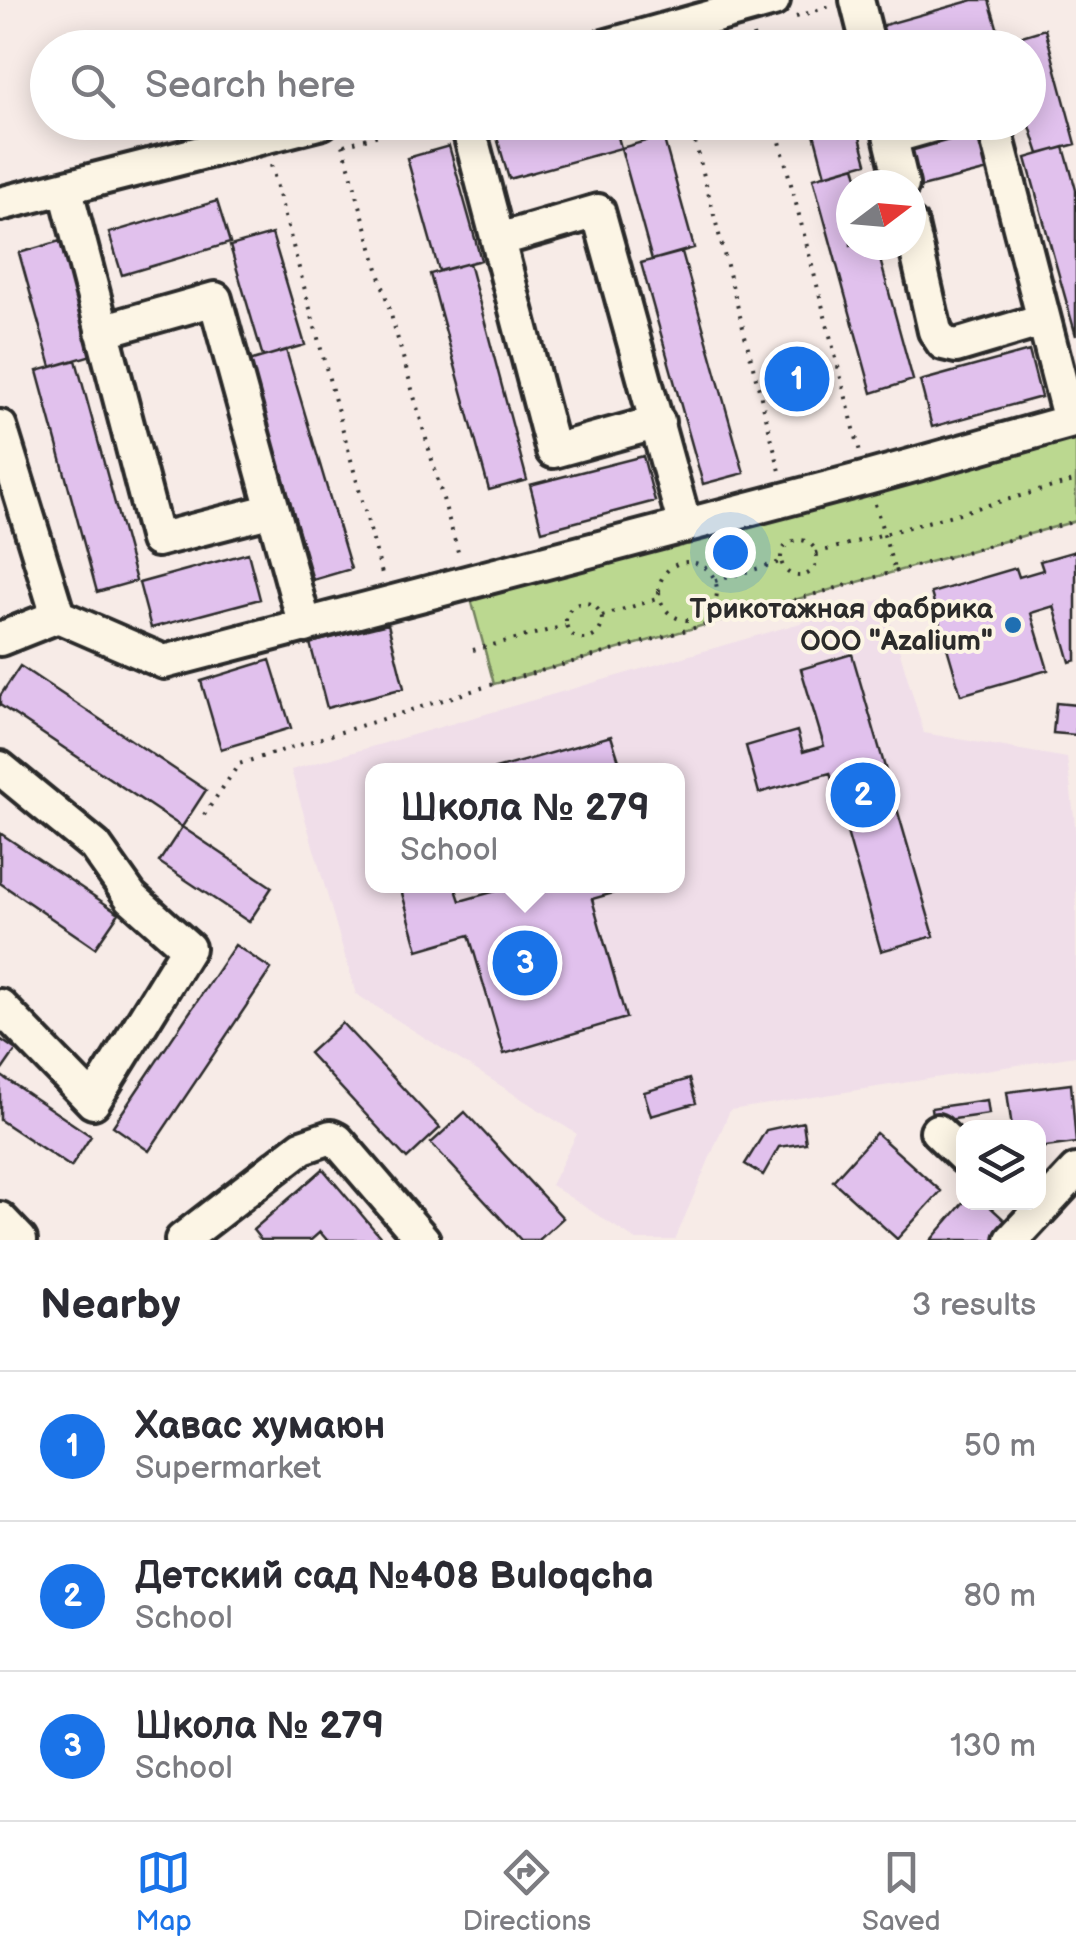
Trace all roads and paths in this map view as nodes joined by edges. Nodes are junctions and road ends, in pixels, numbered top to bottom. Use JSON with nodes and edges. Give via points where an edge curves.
{"nodes":[{"id":1,"x":772,"y":0,"type":"edge"},
{"id":2,"x":857,"y":0,"type":"edge"},
{"id":3,"x":664,"y":30,"type":"edge"},
{"id":4,"x":864,"y":30,"type":"edge"},
{"id":5,"x":304,"y":140,"type":"edge"},
{"id":6,"x":334,"y":140,"type":"edge"},
{"id":7,"x":472,"y":140,"type":"edge"},
{"id":8,"x":695,"y":140,"type":"edge"},
{"id":9,"x":780,"y":140,"type":"edge"},
{"id":10,"x":891,"y":140,"type":"edge"},
{"id":11,"x":998,"y":140,"type":"edge"},
{"id":12,"x":271,"y":165,"type":"dead end"},
{"id":13,"x":898,"y":170,"type":"edge"},
{"id":14,"x":66,"y":190,"type":"junction"},
{"id":15,"x":0,"y":204,"type":"edge"},
{"id":16,"x":498,"y":240,"type":"junction"},
{"id":17,"x":919,"y":260,"type":"edge"},
{"id":18,"x":1043,"y":320,"type":"junction"},
{"id":19,"x":102,"y":331,"type":"junction"},
{"id":20,"x":1073,"y":421,"type":"edge"},
{"id":21,"x":658,"y":422,"type":"junction"},
{"id":22,"x":0,"y":428,"type":"edge"},
{"id":23,"x":867,"y":478,"type":"junction"},
{"id":24,"x":1074,"y":481,"type":"edge"},
{"id":25,"x":787,"y":499,"type":"junction"},
{"id":26,"x":273,"y":510,"type":"junction"},
{"id":27,"x":1076,"y":522,"type":"edge"},
{"id":28,"x":685,"y":526,"type":"junction"},
{"id":29,"x":883,"y":532,"type":"junction"},
{"id":30,"x":816,"y":553,"type":"junction"},
{"id":31,"x":780,"y":562,"type":"junction"},
{"id":32,"x":895,"y":572,"type":"junction"},
{"id":33,"x":715,"y":581,"type":"junction"},
{"id":34,"x":467,"y":584,"type":"junction"},
{"id":35,"x":660,"y":598,"type":"junction"},
{"id":36,"x":390,"y":603,"type":"junction"},
{"id":37,"x":58,"y":616,"type":"junction"},
{"id":38,"x":602,"y":616,"type":"junction"},
{"id":39,"x":305,"y":626,"type":"junction"},
{"id":40,"x":566,"y":626,"type":"junction"},
{"id":41,"x":0,"y":639,"type":"edge"},
{"id":42,"x":472,"y":650,"type":"dead end"},
{"id":43,"x":0,"y":768,"type":"edge"},
{"id":44,"x":204,"y":815,"type":"dead end"},
{"id":45,"x":0,"y":1006,"type":"edge"},
{"id":46,"x":937,"y":1130,"type":"dead end"},
{"id":47,"x":956,"y":1149,"type":"edge"},
{"id":48,"x":1076,"y":1171,"type":"edge"},
{"id":49,"x":0,"y":1219,"type":"edge"},
{"id":50,"x":1024,"y":1226,"type":"edge"},
{"id":51,"x":20,"y":1240,"type":"edge"},
{"id":52,"x":182,"y":1240,"type":"edge"},
{"id":53,"x":423,"y":1240,"type":"edge"}],
"edges":[{"from":1,"to":3,"type":"street"},
{"from":2,"to":4,"type":"street"},
{"from":5,"to":14,"type":"street"},
{"from":6,"to":34,"type":"path"},
{"from":7,"to":16,"type":"street"},
{"from":8,"to":25,"type":"path"},
{"from":9,"to":23,"type":"path"},
{"from":10,"to":13,"type":"street"},
{"from":11,"to":18,"type":"street"},
{"from":12,"to":36,"type":"path"},
{"from":14,"to":15,"type":"street"},
{"from":14,"to":19,"type":"street"},
{"from":16,"to":21,"type":"street","via":[[598,211]]},
{"from":16,"to":21,"type":"street","via":[[554,450]]},
{"from":17,"to":18,"type":"street","via":[[942,343],[956,346]]},
{"from":18,"to":20,"type":"street"},
{"from":19,"to":26,"type":"street","via":[[215,300]]},
{"from":19,"to":26,"type":"street","via":[[157,540]]},
{"from":20,"to":23,"type":"street"},
{"from":21,"to":28,"type":"street"},
{"from":22,"to":37,"type":"street"},
{"from":23,"to":25,"type":"street"},
{"from":23,"to":29,"type":"path"},
{"from":24,"to":29,"type":"path"},
{"from":25,"to":28,"type":"street"},
{"from":26,"to":39,"type":"street"},
{"from":27,"to":32,"type":"path"},
{"from":28,"to":34,"type":"street"},
{"from":29,"to":30,"type":"path"},
{"from":29,"to":32,"type":"path"},
{"from":30,"to":31,"type":"path","via":[[807,540],[797,539],[781,551]]},
{"from":30,"to":31,"type":"path","via":[[814,569],[804,576],[786,572]]},
{"from":31,"to":33,"type":"path"},
{"from":32,"to":44,"type":"path","via":[[494,684],[239,764]]},
{"from":33,"to":35,"type":"path","via":[[696,563],[676,564],[662,577]]},
{"from":33,"to":35,"type":"path","via":[[714,606],[695,620],[674,617]]},
{"from":34,"to":36,"type":"street"},
{"from":35,"to":38,"type":"path"},
{"from":36,"to":39,"type":"street"},
{"from":37,"to":39,"type":"street","via":[[164,662]]},
{"from":37,"to":41,"type":"street"},
{"from":38,"to":40,"type":"path","via":[[583,602],[566,615]]},
{"from":38,"to":40,"type":"path","via":[[599,633],[589,640],[571,636]]},
{"from":40,"to":42,"type":"path"},
{"from":43,"to":45,"type":"street","via":[[94,846],[131,897],[188,948],[93,1102]]},
{"from":46,"to":47,"type":"street"},
{"from":48,"to":50,"type":"street"},
{"from":49,"to":51,"type":"street"},
{"from":52,"to":53,"type":"street","via":[[302,1147],[330,1138]]}]}
